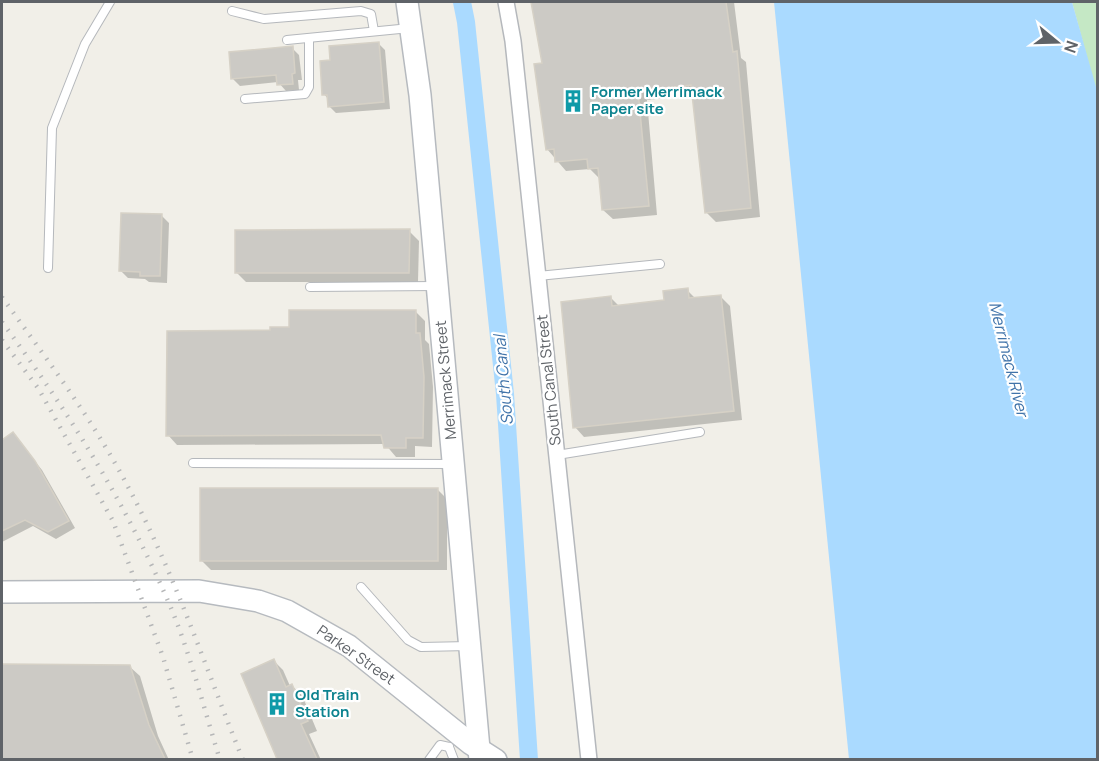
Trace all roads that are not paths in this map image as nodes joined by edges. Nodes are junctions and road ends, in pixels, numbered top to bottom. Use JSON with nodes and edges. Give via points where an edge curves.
{"nodes":[{"id":1,"x":110,"y":2,"type":"edge"},
{"id":2,"x":407,"y":2,"type":"edge"},
{"id":3,"x":506,"y":2,"type":"edge"},
{"id":4,"x":232,"y":11,"type":"dead end"},
{"id":5,"x":411,"y":28,"type":"junction"},
{"id":6,"x":374,"y":32,"type":"junction"},
{"id":7,"x":309,"y":38,"type":"junction"},
{"id":8,"x":287,"y":40,"type":"dead end"},
{"id":9,"x":245,"y":99,"type":"dead end"},
{"id":10,"x":660,"y":264,"type":"dead end"},
{"id":11,"x":48,"y":268,"type":"dead end"},
{"id":12,"x":538,"y":276,"type":"junction"},
{"id":13,"x":437,"y":285,"type":"junction"},
{"id":14,"x":310,"y":287,"type":"dead end"},
{"id":15,"x":700,"y":432,"type":"dead end"},
{"id":16,"x":557,"y":455,"type":"junction"},
{"id":17,"x":193,"y":463,"type":"dead end"},
{"id":18,"x":454,"y":464,"type":"junction"},
{"id":19,"x":361,"y":587,"type":"dead end"},
{"id":20,"x":2,"y":592,"type":"edge"},
{"id":21,"x":470,"y":646,"type":"junction"},
{"id":22,"x":455,"y":741,"type":"junction"},
{"id":23,"x":485,"y":756,"type":"edge"},
{"id":24,"x":429,"y":759,"type":"edge"},
{"id":25,"x":454,"y":759,"type":"edge"},
{"id":26,"x":589,"y":759,"type":"edge"}],
"edges":[{"from":1,"to":11,"type":"lane","via":[[85,44],[51,128]]},
{"from":2,"to":5,"type":"main road","name":"Merrimack Street"},
{"from":3,"to":12,"type":"street","name":"South Canal Street"},
{"from":4,"to":6,"type":"lane","via":[[264,19],[361,11],[371,14]]},
{"from":5,"to":6,"type":"lane"},
{"from":5,"to":13,"type":"main road","name":"Merrimack Street"},
{"from":6,"to":7,"type":"lane"},
{"from":7,"to":8,"type":"lane"},
{"from":7,"to":9,"type":"lane","via":[[309,87],[305,94]]},
{"from":10,"to":12,"type":"lane"},
{"from":12,"to":16,"type":"street","name":"South Canal Street"},
{"from":13,"to":14,"type":"lane"},
{"from":13,"to":18,"type":"main road","name":"Merrimack Street"},
{"from":15,"to":16,"type":"lane"},
{"from":16,"to":26,"type":"street","name":"South Canal Street"},
{"from":17,"to":18,"type":"lane"},
{"from":18,"to":21,"type":"main road","name":"Merrimack Street"},
{"from":19,"to":21,"type":"lane","via":[[408,640],[421,647]]},
{"from":20,"to":22,"type":"main road","name":"Parker Street","via":[[199,591],[258,601],[349,646]]},
{"from":21,"to":23,"type":"main road","name":"Merrimack Street"},
{"from":22,"to":23,"type":"main road","name":"Parker Street"},
{"from":22,"to":24,"type":"lane","via":[[440,745]]},
{"from":22,"to":25,"type":"lane"}]}
